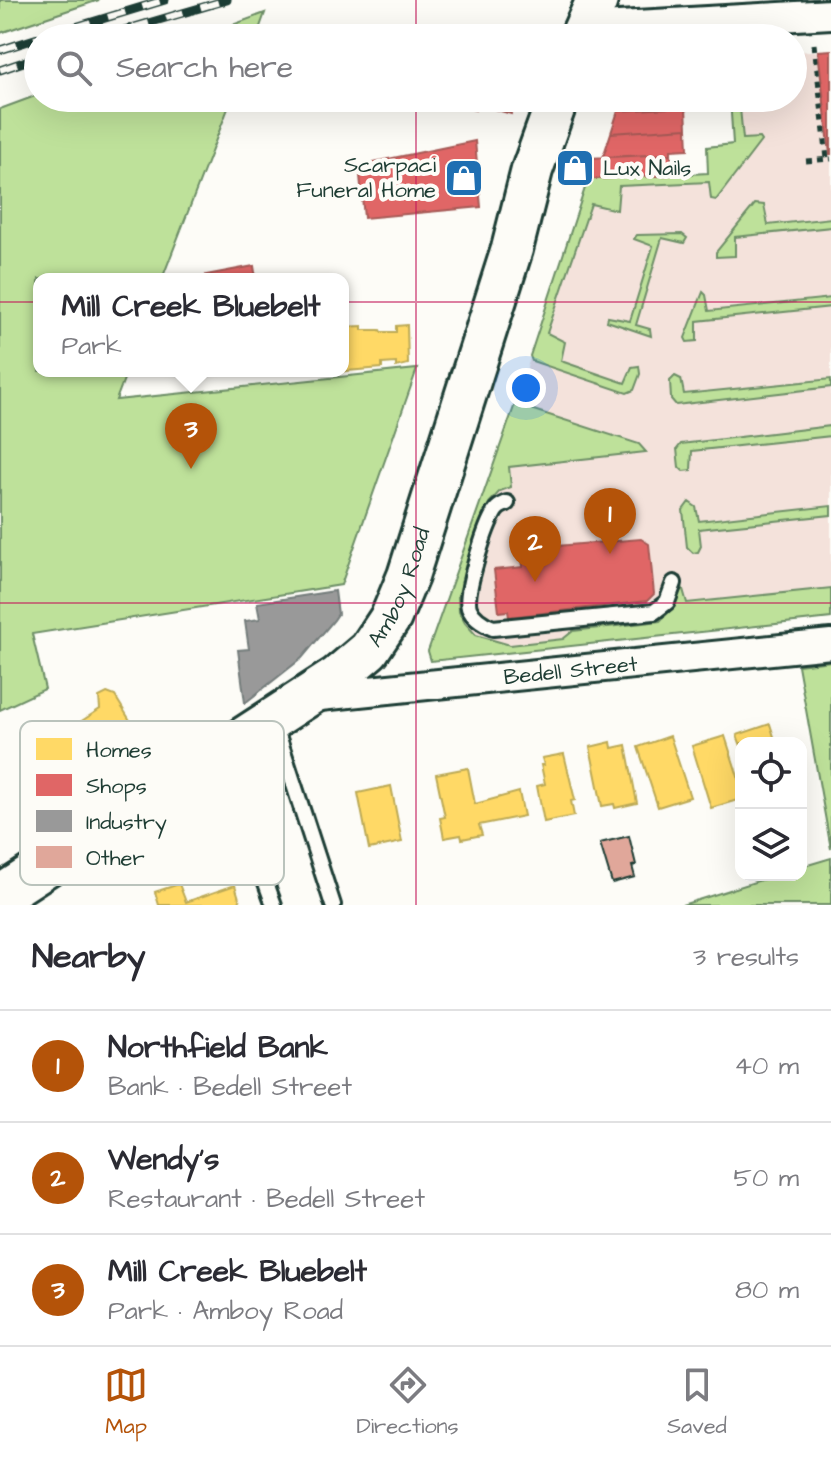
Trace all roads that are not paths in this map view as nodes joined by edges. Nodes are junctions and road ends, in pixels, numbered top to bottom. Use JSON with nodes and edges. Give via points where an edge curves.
{"nodes":[{"id":1,"x":831,"y":14,"type":"edge"},
{"id":2,"x":587,"y":22,"type":"edge"},
{"id":3,"x":553,"y":112,"type":"edge"},
{"id":4,"x":507,"y":503,"type":"dead end"},
{"id":5,"x":674,"y":583,"type":"dead end"},
{"id":6,"x":831,"y":644,"type":"edge"},
{"id":7,"x":309,"y":697,"type":"junction"},
{"id":8,"x":273,"y":720,"type":"edge"},
{"id":9,"x":284,"y":754,"type":"edge"},
{"id":10,"x":20,"y":883,"type":"edge"},
{"id":11,"x":267,"y":885,"type":"edge"},
{"id":12,"x":0,"y":896,"type":"edge"},
{"id":13,"x":274,"y":905,"type":"edge"},
{"id":14,"x":333,"y":905,"type":"edge"}],
"edges":[{"from":1,"to":2,"type":"street"},
{"from":3,"to":7,"type":"main road","name":"Amboy Road","via":[[391,617],[369,650]]},
{"from":4,"to":5,"type":"lane","via":[[490,520],[469,592],[469,607],[480,622],[493,628],[654,612],[667,602]]},
{"from":6,"to":7,"type":"street","name":"Bedell Street"},
{"from":7,"to":8,"type":"main road","name":"Amboy Road"},
{"from":9,"to":14,"type":"lane"},
{"from":10,"to":12,"type":"main road","name":"Amboy Road"},
{"from":11,"to":13,"type":"lane"}]}
